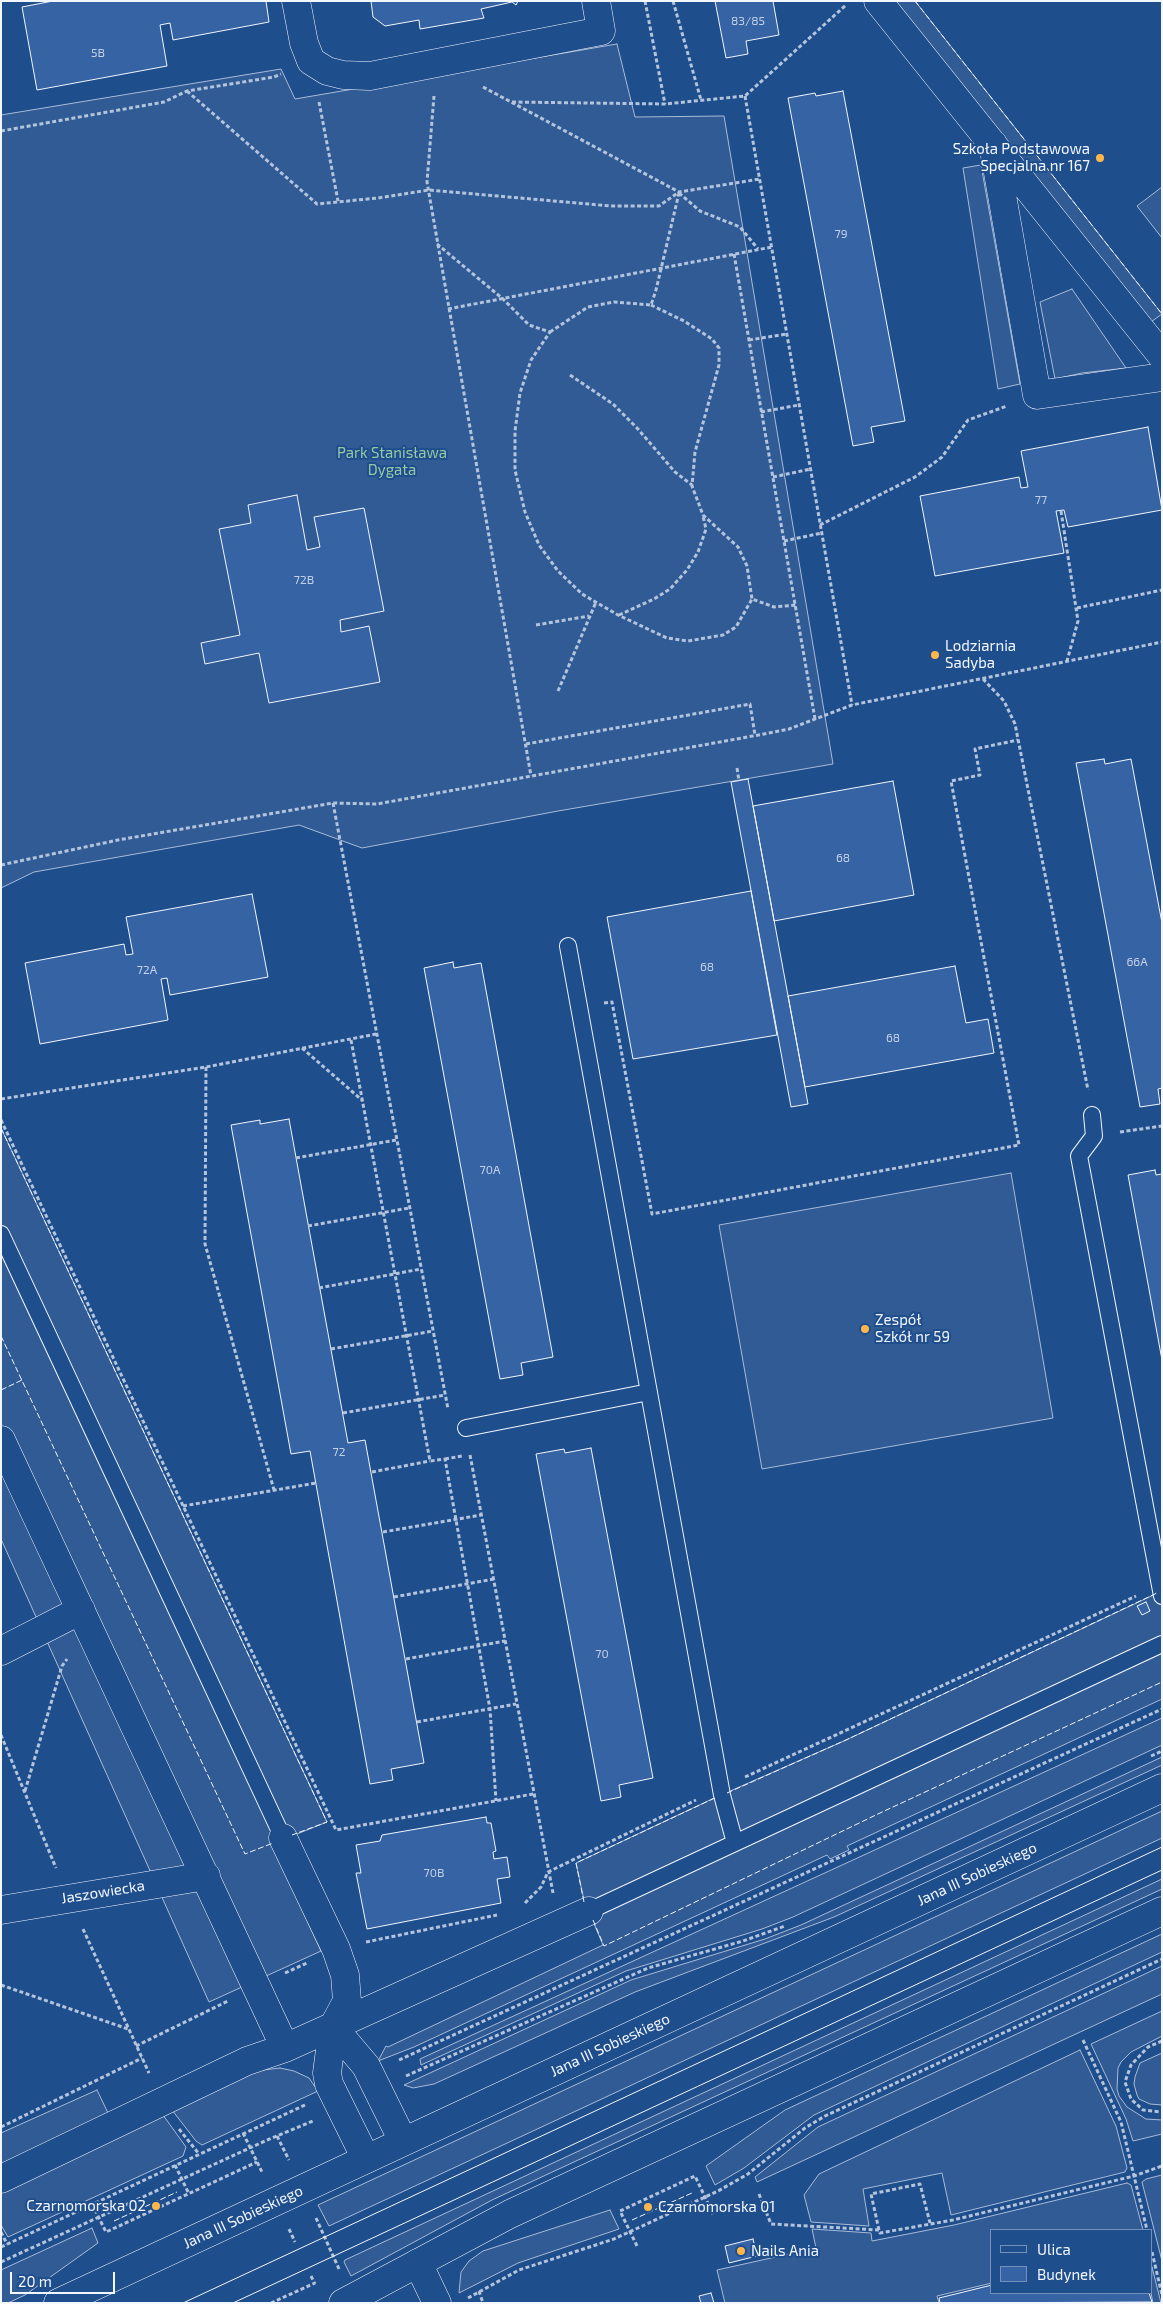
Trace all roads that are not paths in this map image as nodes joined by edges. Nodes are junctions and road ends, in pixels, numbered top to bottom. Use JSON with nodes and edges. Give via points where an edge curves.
{"nodes":[{"id":1,"x":296,"y":1,"type":"edge"},
{"id":2,"x":596,"y":1,"type":"edge"},
{"id":3,"x":878,"y":1,"type":"edge"},
{"id":4,"x":993,"y":142,"type":"junction"},
{"id":5,"x":1162,"y":356,"type":"edge"},
{"id":6,"x":1162,"y":377,"type":"edge"},
{"id":7,"x":568,"y":946,"type":"dead end"},
{"id":8,"x":1092,"y":1115,"type":"road end"},
{"id":9,"x":1,"y":1234,"type":"edge"},
{"id":10,"x":649,"y":1392,"type":"junction"},
{"id":11,"x":466,"y":1428,"type":"road end"},
{"id":12,"x":1,"y":1440,"type":"edge"},
{"id":13,"x":1160,"y":1591,"type":"edge"},
{"id":14,"x":85,"y":1619,"type":"junction"},
{"id":15,"x":1162,"y":1644,"type":"edge"},
{"id":16,"x":1,"y":1651,"type":"edge"},
{"id":17,"x":1162,"y":1788,"type":"edge"},
{"id":18,"x":283,"y":1838,"type":"joint"},
{"id":19,"x":734,"y":1843,"type":"junction"},
{"id":20,"x":206,"y":1876,"type":"junction"},
{"id":21,"x":1,"y":1910,"type":"edge"},
{"id":22,"x":589,"y":1911,"type":"joint"},
{"id":23,"x":1162,"y":1911,"type":"edge"},
{"id":24,"x":333,"y":2026,"type":"junction"},
{"id":25,"x":285,"y":2048,"type":"junction"},
{"id":26,"x":403,"y":2141,"type":"junction"},
{"id":27,"x":366,"y":2159,"type":"junction"},
{"id":28,"x":1,"y":2180,"type":"edge"},
{"id":29,"x":418,"y":2263,"type":"junction"},
{"id":30,"x":58,"y":2303,"type":"edge"},
{"id":31,"x":343,"y":2303,"type":"edge"},
{"id":32,"x":437,"y":2303,"type":"edge"}],
"edges":[{"from":1,"to":2,"type":"street","via":[[311,61],[327,71],[370,76],[602,31]]},
{"from":3,"to":4,"type":"street"},
{"from":4,"to":5,"type":"street"},
{"from":4,"to":6,"type":"street","via":[[1037,395]]},
{"from":7,"to":10,"type":"lane"},
{"from":8,"to":13,"type":"lane","via":[[1094,1136],[1079,1156]]},
{"from":9,"to":18,"type":"lane"},
{"from":10,"to":11,"type":"lane"},
{"from":10,"to":19,"type":"lane"},
{"from":12,"to":14,"type":"street"},
{"from":14,"to":16,"type":"street"},
{"from":14,"to":20,"type":"street"},
{"from":15,"to":19,"type":"lane"},
{"from":17,"to":26,"type":"street","name":"Jana III Sobieskiego"},
{"from":18,"to":24,"type":"street","via":[[336,1949],[345,1976],[347,2001]]},
{"from":19,"to":22,"type":"lane"},
{"from":20,"to":21,"type":"street","name":"Jaszowiecka"},
{"from":20,"to":25,"type":"street"},
{"from":22,"to":24,"type":"street"},
{"from":23,"to":29,"type":"street","via":[[503,2218]]},
{"from":24,"to":25,"type":"street"},
{"from":24,"to":26,"type":"street","via":[[366,2066]]},
{"from":24,"to":27,"type":"street","via":[[327,2073]]},
{"from":25,"to":28,"type":"street","via":[[247,2061]]},
{"from":26,"to":27,"type":"street","name":"Jana III Sobieskiego"},
{"from":27,"to":30,"type":"street","name":"Jana III Sobieskiego"},
{"from":29,"to":31,"type":"street"},
{"from":29,"to":32,"type":"street"}]}
